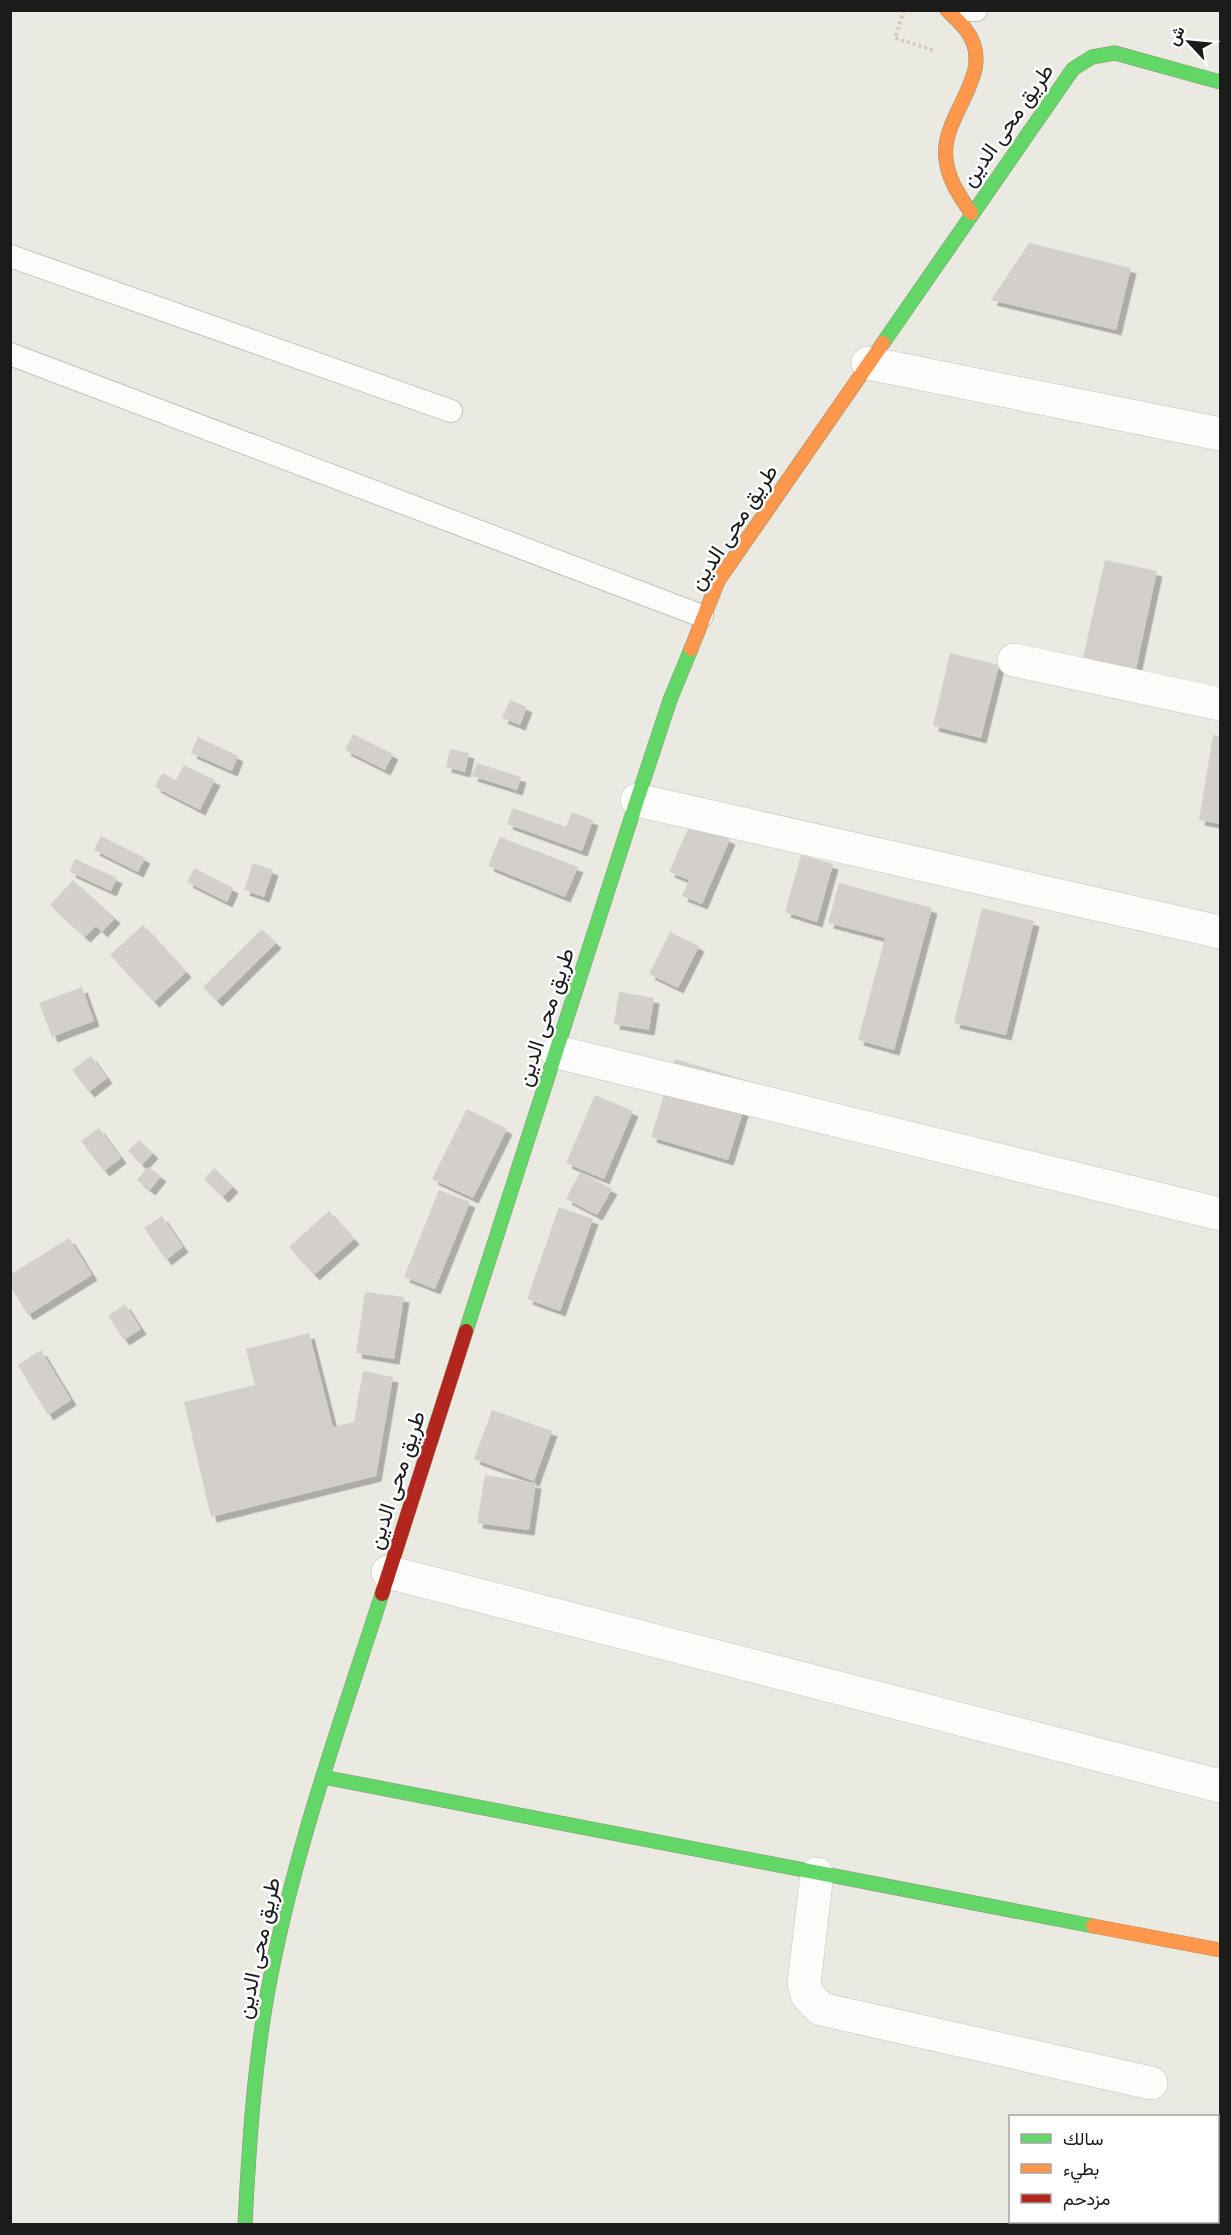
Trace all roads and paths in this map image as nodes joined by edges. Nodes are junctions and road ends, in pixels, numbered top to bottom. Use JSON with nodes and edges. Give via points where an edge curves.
{"nodes":[{"id":1,"x":904,"y":10,"type":"edge"},
{"id":2,"x":947,"y":10,"type":"edge"},
{"id":3,"x":966,"y":10,"type":"edge"},
{"id":4,"x":976,"y":10,"type":"edge"},
{"id":5,"x":895,"y":38,"type":"dead end"},
{"id":6,"x":1221,"y":82,"type":"edge"},
{"id":7,"x":971,"y":213,"type":"junction"},
{"id":8,"x":10,"y":256,"type":"edge"},
{"id":9,"x":10,"y":354,"type":"edge"},
{"id":10,"x":868,"y":363,"type":"junction"},
{"id":11,"x":451,"y":411,"type":"dead end"},
{"id":12,"x":1221,"y":434,"type":"edge"},
{"id":13,"x":702,"y":616,"type":"junction"},
{"id":14,"x":1014,"y":660,"type":"dead end"},
{"id":15,"x":1221,"y":704,"type":"edge"},
{"id":16,"x":637,"y":800,"type":"junction"},
{"id":17,"x":1221,"y":932,"type":"edge"},
{"id":18,"x":556,"y":1052,"type":"junction"},
{"id":19,"x":1221,"y":1214,"type":"edge"},
{"id":20,"x":388,"y":1572,"type":"junction"},
{"id":21,"x":323,"y":1777,"type":"junction"},
{"id":22,"x":1221,"y":1786,"type":"edge"},
{"id":23,"x":817,"y":1874,"type":"junction"},
{"id":24,"x":1221,"y":1950,"type":"edge"},
{"id":25,"x":1151,"y":2083,"type":"dead end"},
{"id":26,"x":244,"y":2224,"type":"edge"}],
"edges":[{"from":1,"to":5,"type":"path"},
{"from":2,"to":7,"type":"street","via":[[962,22],[975,41],[973,82],[949,129],[945,148],[946,168],[953,186]]},
{"from":3,"to":4,"type":"lane"},
{"from":6,"to":7,"type":"street","name":"طريق محى الدين","via":[[1115,53],[1092,57],[1073,69],[1058,86]]},
{"from":7,"to":10,"type":"street","name":"طريق محى الدين"},
{"from":8,"to":11,"type":"lane"},
{"from":9,"to":13,"type":"lane"},
{"from":10,"to":12,"type":"street"},
{"from":10,"to":13,"type":"street","name":"طريق محى الدين","via":[[718,581]]},
{"from":13,"to":16,"type":"street","name":"طريق محى الدين"},
{"from":14,"to":15,"type":"street"},
{"from":16,"to":17,"type":"street"},
{"from":16,"to":18,"type":"street","name":"طريق محى الدين"},
{"from":18,"to":19,"type":"street"},
{"from":18,"to":20,"type":"street","name":"طريق محى الدين"},
{"from":20,"to":21,"type":"street","name":"طريق محى الدين"},
{"from":20,"to":22,"type":"street"},
{"from":21,"to":23,"type":"street"},
{"from":21,"to":26,"type":"street","name":"طريق محى الدين","via":[[298,1857],[268,1990],[249,2135]]},
{"from":23,"to":24,"type":"street"},
{"from":23,"to":25,"type":"street","via":[[804,1983],[807,1995],[821,2009]]}]}
